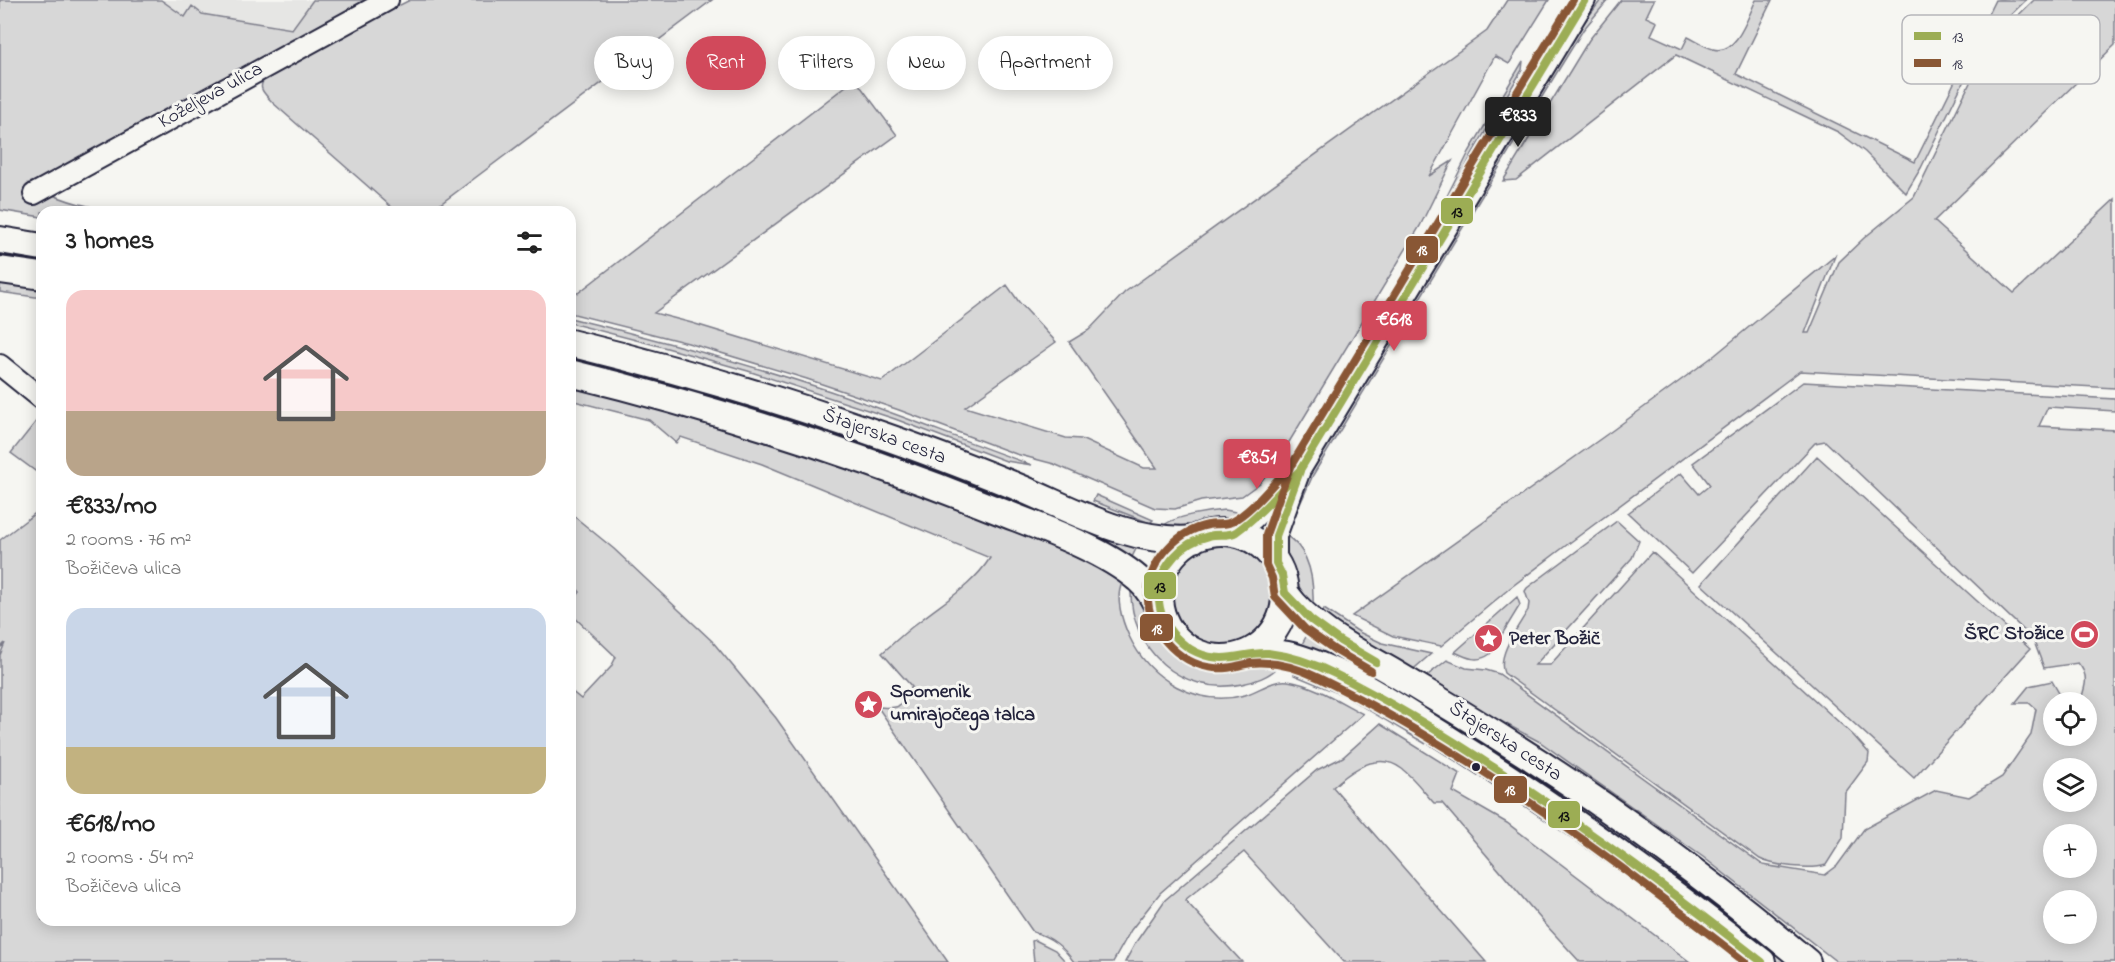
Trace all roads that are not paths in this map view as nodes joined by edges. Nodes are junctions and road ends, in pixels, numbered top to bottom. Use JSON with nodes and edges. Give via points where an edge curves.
{"nodes":[{"id":1,"x":388,"y":0,"type":"edge"},
{"id":2,"x":1585,"y":0,"type":"edge"},
{"id":3,"x":34,"y":194,"type":"dead end"},
{"id":4,"x":0,"y":240,"type":"edge"},
{"id":5,"x":36,"y":246,"type":"edge"},
{"id":6,"x":0,"y":270,"type":"edge"},
{"id":7,"x":36,"y":275,"type":"edge"},
{"id":8,"x":576,"y":346,"type":"edge"},
{"id":9,"x":0,"y":365,"type":"edge"},
{"id":10,"x":576,"y":375,"type":"edge"},
{"id":11,"x":36,"y":394,"type":"edge"},
{"id":12,"x":1300,"y":470,"type":"junction"},
{"id":13,"x":1233,"y":534,"type":"junction"},
{"id":14,"x":1194,"y":539,"type":"junction"},
{"id":15,"x":1276,"y":563,"type":"junction"},
{"id":16,"x":1285,"y":594,"type":"junction"},
{"id":17,"x":1161,"y":612,"type":"junction"},
{"id":18,"x":1247,"y":653,"type":"junction"},
{"id":19,"x":1805,"y":958,"type":"edge"},
{"id":20,"x":1762,"y":962,"type":"edge"}],
"edges":[{"from":1,"to":3,"type":"street","name":"Koželjeva ulica"},
{"from":2,"to":12,"type":"street"},
{"from":4,"to":5,"type":"main road"},
{"from":6,"to":7,"type":"main road"},
{"from":8,"to":14,"type":"main road","name":"Štajerska cesta","via":[[730,386],[825,416],[1132,533],[1162,540]]},
{"from":9,"to":11,"type":"street"},
{"from":10,"to":17,"type":"main road","name":"Štajerska cesta","via":[[782,432],[1006,514],[1120,567],[1145,585]]},
{"from":12,"to":13,"type":"street"},
{"from":12,"to":15,"type":"street","via":[[1276,536]]},
{"from":13,"to":14,"type":"main road","name":"Štajerska cesta","via":[[1213,533]]},
{"from":13,"to":15,"type":"main road","name":"Štajerska cesta","via":[[1258,544]]},
{"from":14,"to":17,"type":"main road","via":[[1177,551],[1166,567],[1159,592]]},
{"from":15,"to":16,"type":"main road","name":"Štajerska cesta"},
{"from":16,"to":18,"type":"main road","name":"Štajerska cesta","via":[[1276,628]]},
{"from":16,"to":19,"type":"main road","name":"Štajerska cesta","via":[[1340,641],[1471,719],[1590,797]]},
{"from":17,"to":18,"type":"main road","name":"Štajerska cesta","via":[[1174,636],[1196,652],[1221,658]]},
{"from":18,"to":20,"type":"main road","name":"Štajerska cesta","via":[[1299,659],[1329,670],[1395,706],[1599,838]]}]}
